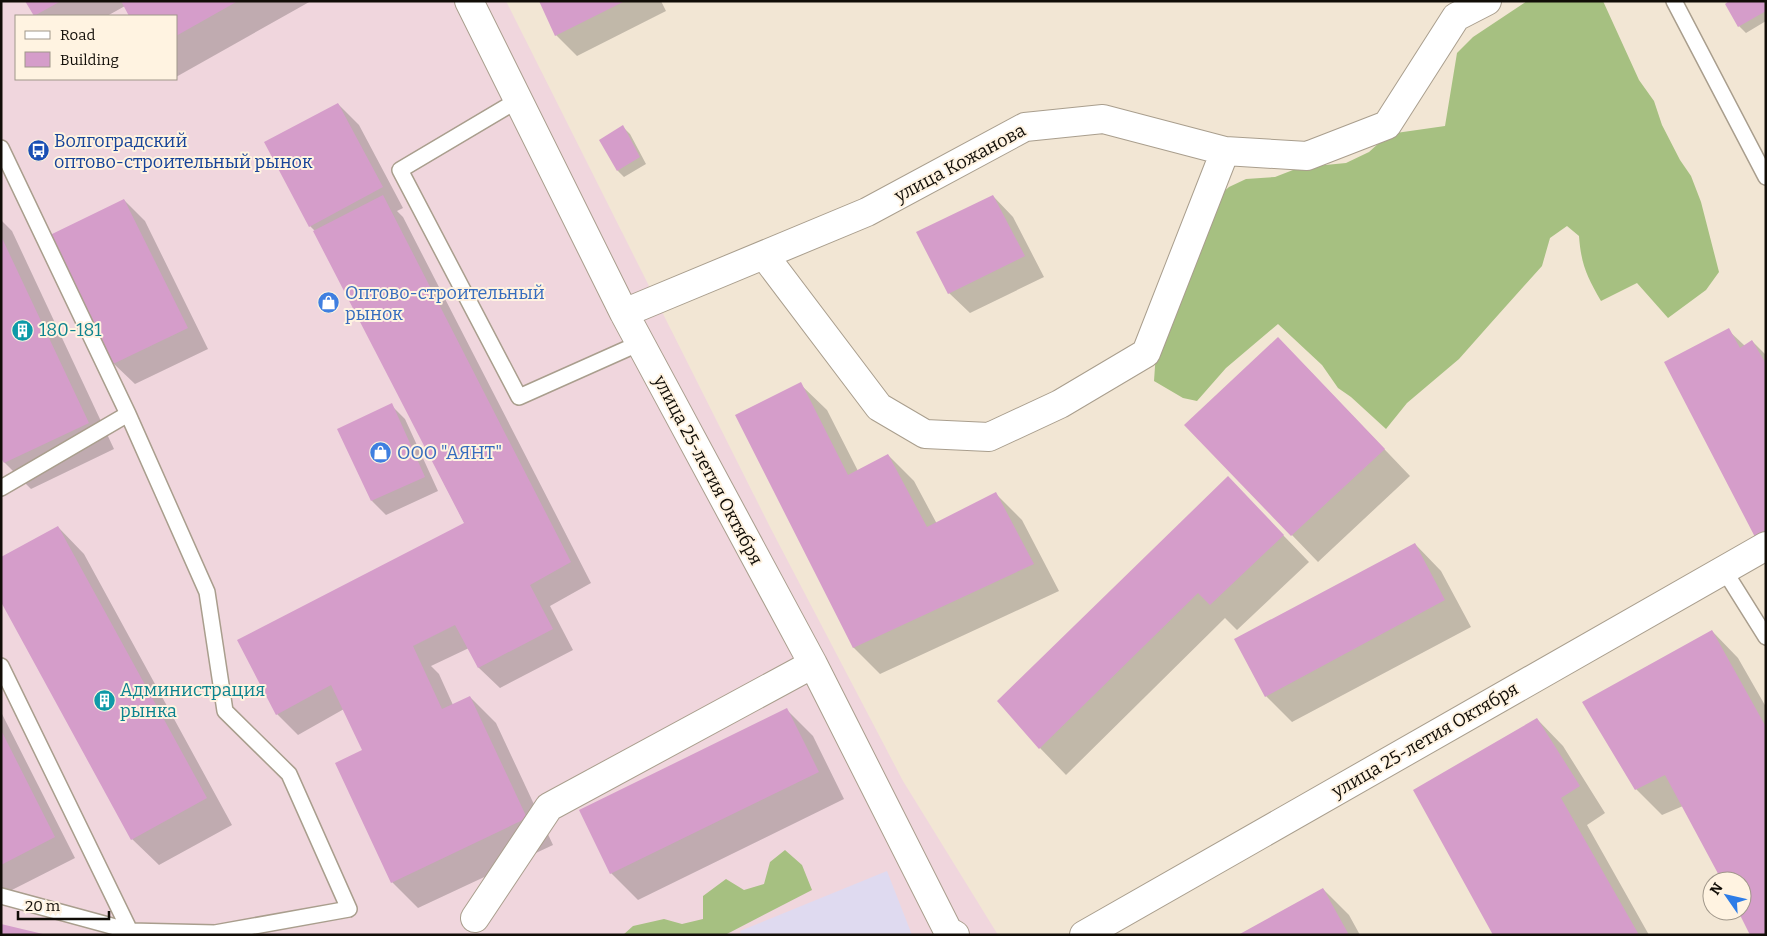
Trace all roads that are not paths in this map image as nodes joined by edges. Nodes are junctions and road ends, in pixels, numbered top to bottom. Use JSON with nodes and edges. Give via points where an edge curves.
{"nodes":[{"id":1,"x":468,"y":1,"type":"edge"},
{"id":2,"x":1487,"y":1,"type":"edge"},
{"id":3,"x":1674,"y":1,"type":"edge"},
{"id":4,"x":518,"y":100,"type":"junction"},
{"id":5,"x":1,"y":148,"type":"edge"},
{"id":6,"x":1225,"y":151,"type":"junction"},
{"id":7,"x":1766,"y":177,"type":"edge"},
{"id":8,"x":764,"y":255,"type":"junction"},
{"id":9,"x":624,"y":313,"type":"junction"},
{"id":10,"x":640,"y":343,"type":"junction"},
{"id":11,"x":128,"y":414,"type":"junction"},
{"id":12,"x":1,"y":488,"type":"edge"},
{"id":13,"x":1766,"y":546,"type":"edge"},
{"id":14,"x":1724,"y":570,"type":"junction"},
{"id":15,"x":1766,"y":637,"type":"edge"},
{"id":16,"x":813,"y":664,"type":"junction"},
{"id":17,"x":1,"y":666,"type":"edge"},
{"id":18,"x":1,"y":896,"type":"edge"},
{"id":19,"x":475,"y":918,"type":"dead end"},
{"id":20,"x":130,"y":931,"type":"junction"},
{"id":21,"x":951,"y":933,"type":"edge"},
{"id":22,"x":1084,"y":935,"type":"edge"}],
"edges":[{"from":1,"to":4,"type":"street","name":"улица 25-летия Октября"},
{"from":2,"to":6,"type":"street","name":"улица Кожанова","via":[[1456,17],[1388,125],[1307,156]]},
{"from":3,"to":7,"type":"lane"},
{"from":4,"to":9,"type":"street","name":"улица 25-летия Октября"},
{"from":4,"to":10,"type":"lane","via":[[400,170],[519,397]]},
{"from":5,"to":11,"type":"lane"},
{"from":6,"to":8,"type":"street","name":"улица Кожанова","via":[[1103,119],[1025,127],[867,212]]},
{"from":6,"to":8,"type":"street","via":[[1146,354],[1060,404],[989,437],[925,434],[879,407]]},
{"from":8,"to":9,"type":"street","name":"улица Кожанова"},
{"from":9,"to":10,"type":"street","name":"улица 25-летия Октября"},
{"from":10,"to":16,"type":"street","name":"улица 25-летия Октября"},
{"from":11,"to":12,"type":"lane"},
{"from":11,"to":20,"type":"lane","via":[[207,592],[225,711],[289,774],[350,909],[215,933]]},
{"from":13,"to":14,"type":"street","name":"улица 25-летия Октября"},
{"from":14,"to":15,"type":"lane"},
{"from":14,"to":22,"type":"street","name":"улица 25-летия Октября"},
{"from":16,"to":19,"type":"street","via":[[549,807]]},
{"from":16,"to":21,"type":"street","name":"улица 25-летия Октября"},
{"from":17,"to":20,"type":"lane"},
{"from":18,"to":20,"type":"lane"}]}
